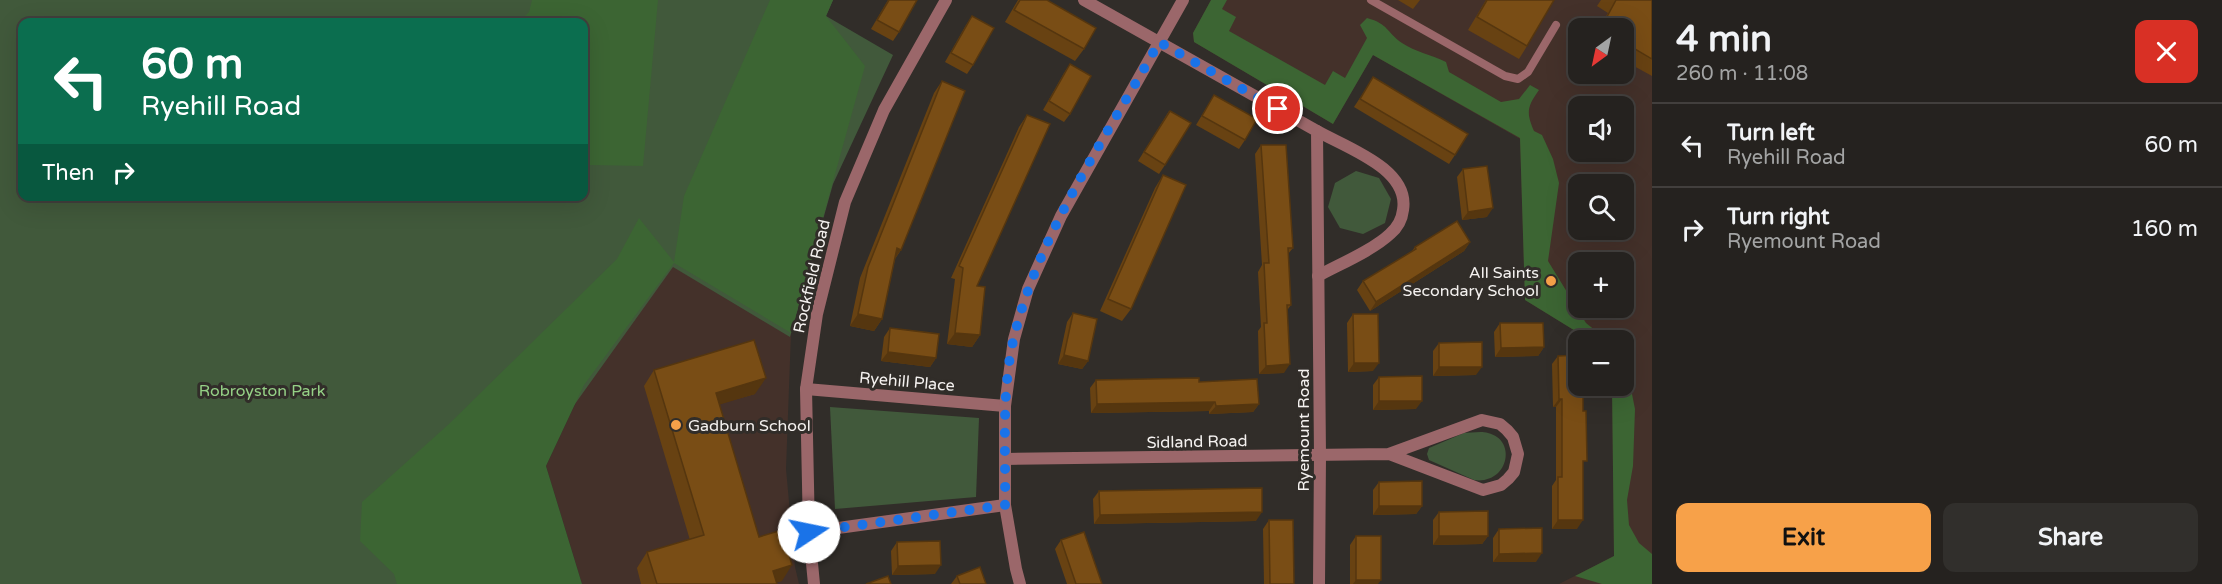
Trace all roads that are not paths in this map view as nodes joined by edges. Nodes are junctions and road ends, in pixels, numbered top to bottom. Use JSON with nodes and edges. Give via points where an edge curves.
{"nodes":[{"id":1,"x":946,"y":0,"type":"edge"},
{"id":2,"x":1084,"y":0,"type":"edge"},
{"id":3,"x":1183,"y":0,"type":"edge"},
{"id":4,"x":1371,"y":0,"type":"edge"},
{"id":5,"x":1556,"y":25,"type":"dead end"},
{"id":6,"x":1159,"y":42,"type":"junction"},
{"id":7,"x":1317,"y":131,"type":"junction"},
{"id":8,"x":1318,"y":276,"type":"junction"},
{"id":9,"x":806,"y":389,"type":"junction"},
{"id":10,"x":1005,"y":406,"type":"junction"},
{"id":11,"x":1389,"y":454,"type":"junction"},
{"id":12,"x":1320,"y":456,"type":"junction"},
{"id":13,"x":1006,"y":459,"type":"junction"},
{"id":14,"x":1005,"y":505,"type":"junction"},
{"id":15,"x":809,"y":532,"type":"junction"},
{"id":16,"x":814,"y":584,"type":"edge"},
{"id":17,"x":1020,"y":584,"type":"edge"},
{"id":18,"x":1319,"y":584,"type":"edge"}],
"edges":[{"from":1,"to":9,"type":"street","name":"Rockfield Road","via":[[884,110],[845,202],[817,314]]},
{"from":2,"to":6,"type":"street"},
{"from":3,"to":6,"type":"street"},
{"from":4,"to":5,"type":"lane","via":[[1505,76],[1518,79],[1528,72]]},
{"from":6,"to":7,"type":"street"},
{"from":6,"to":10,"type":"street","via":[[1060,216],[1028,289],[1014,339]]},
{"from":7,"to":8,"type":"street","name":"Ryemount Road"},
{"from":7,"to":8,"type":"street","via":[[1384,168],[1403,193],[1404,203],[1393,232]]},
{"from":8,"to":12,"type":"street","name":"Ryemount Road"},
{"from":9,"to":10,"type":"street","name":"Ryehill Place"},
{"from":9,"to":15,"type":"street","name":"Rockfield Road"},
{"from":10,"to":13,"type":"street"},
{"from":11,"to":11,"type":"street","name":"Sidland Road","via":[[1483,490],[1508,479],[1518,454],[1507,430],[1482,420]]},
{"from":11,"to":12,"type":"street","name":"Sidland Road"},
{"from":12,"to":13,"type":"street","name":"Sidland Road"},
{"from":12,"to":18,"type":"street","name":"Ryemount Road"},
{"from":13,"to":14,"type":"street"},
{"from":14,"to":15,"type":"street"},
{"from":14,"to":17,"type":"street"},
{"from":15,"to":16,"type":"street","name":"Rockfield Road"}]}
